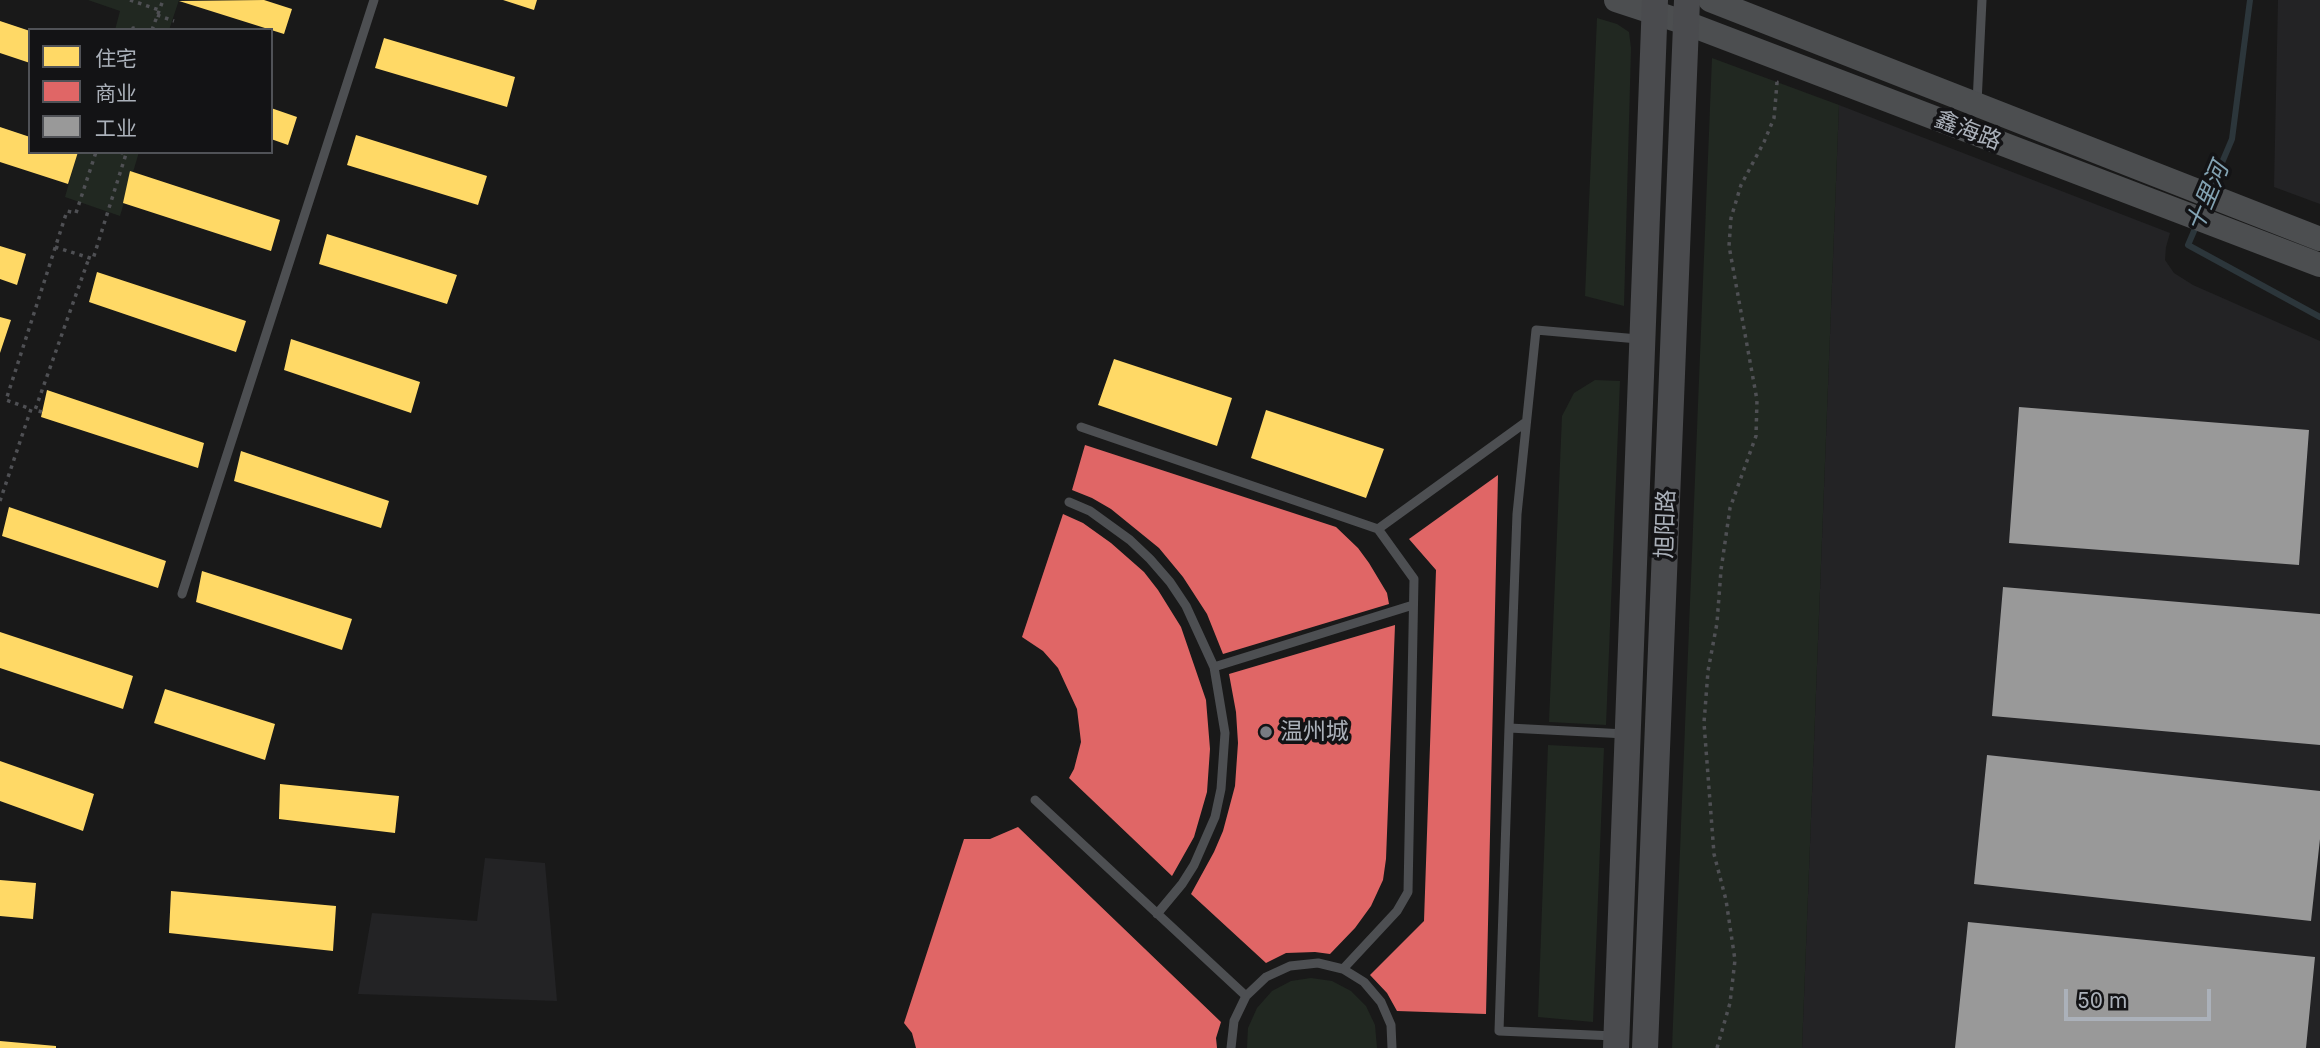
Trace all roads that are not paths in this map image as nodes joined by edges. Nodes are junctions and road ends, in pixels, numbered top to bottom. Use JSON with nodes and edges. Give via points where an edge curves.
{"nodes":[{"id":1,"x":374,"y":0,"type":"edge"},
{"id":2,"x":1616,"y":0,"type":"edge"},
{"id":3,"x":1710,"y":0,"type":"edge"},
{"id":4,"x":1982,"y":0,"type":"edge"},
{"id":5,"x":1654,"y":6,"type":"edge"},
{"id":6,"x":1687,"y":11,"type":"edge"},
{"id":7,"x":1977,"y":105,"type":"junction"},
{"id":8,"x":2320,"y":239,"type":"edge"},
{"id":9,"x":2320,"y":265,"type":"edge"},
{"id":10,"x":1643,"y":339,"type":"junction"},
{"id":11,"x":1526,"y":422,"type":"junction"},
{"id":12,"x":1081,"y":427,"type":"dead end"},
{"id":13,"x":1069,"y":502,"type":"dead end"},
{"id":14,"x":1378,"y":529,"type":"junction"},
{"id":15,"x":182,"y":594,"type":"dead end"},
{"id":16,"x":1413,"y":604,"type":"junction"},
{"id":17,"x":1214,"y":667,"type":"junction"},
{"id":18,"x":1510,"y":728,"type":"junction"},
{"id":19,"x":1628,"y":734,"type":"junction"},
{"id":20,"x":1035,"y":800,"type":"dead end"},
{"id":21,"x":1157,"y":914,"type":"junction"},
{"id":22,"x":1343,"y":969,"type":"junction"},
{"id":23,"x":1246,"y":996,"type":"junction"},
{"id":24,"x":1616,"y":1042,"type":"edge"},
{"id":25,"x":1231,"y":1048,"type":"edge"},
{"id":26,"x":1392,"y":1048,"type":"edge"},
{"id":27,"x":1645,"y":1048,"type":"edge"}],
"edges":[{"from":1,"to":15,"type":"lane"},
{"from":2,"to":5,"type":"street","name":"鑫海路"},
{"from":3,"to":7,"type":"street","name":"鑫海路"},
{"from":4,"to":7,"type":"lane"},
{"from":5,"to":6,"type":"street","name":"鑫海路"},
{"from":5,"to":10,"type":"main road","name":"旭阳路"},
{"from":6,"to":9,"type":"street","name":"鑫海路"},
{"from":6,"to":27,"type":"main road","name":"旭阳路"},
{"from":7,"to":8,"type":"street","name":"鑫海路"},
{"from":10,"to":11,"type":"lane","via":[[1536,330]]},
{"from":10,"to":19,"type":"main road","name":"旭阳路"},
{"from":11,"to":14,"type":"lane"},
{"from":11,"to":18,"type":"lane","via":[[1517,514]]},
{"from":12,"to":14,"type":"lane"},
{"from":13,"to":17,"type":"lane","via":[[1100,518],[1150,559],[1186,606]]},
{"from":14,"to":16,"type":"lane","via":[[1414,579]]},
{"from":16,"to":17,"type":"lane"},
{"from":16,"to":22,"type":"lane","via":[[1408,892],[1397,911]]},
{"from":17,"to":21,"type":"lane","via":[[1225,733],[1215,817],[1194,865]]},
{"from":18,"to":19,"type":"lane"},
{"from":18,"to":24,"type":"lane","via":[[1499,1031]]},
{"from":19,"to":24,"type":"main road","name":"旭阳路"},
{"from":20,"to":21,"type":"lane"},
{"from":21,"to":23,"type":"lane"},
{"from":22,"to":23,"type":"lane","via":[[1318,963],[1290,965],[1266,977]]},
{"from":22,"to":26,"type":"lane","via":[[1364,982],[1381,1002],[1391,1026]]},
{"from":23,"to":25,"type":"lane","via":[[1234,1021]]}]}
